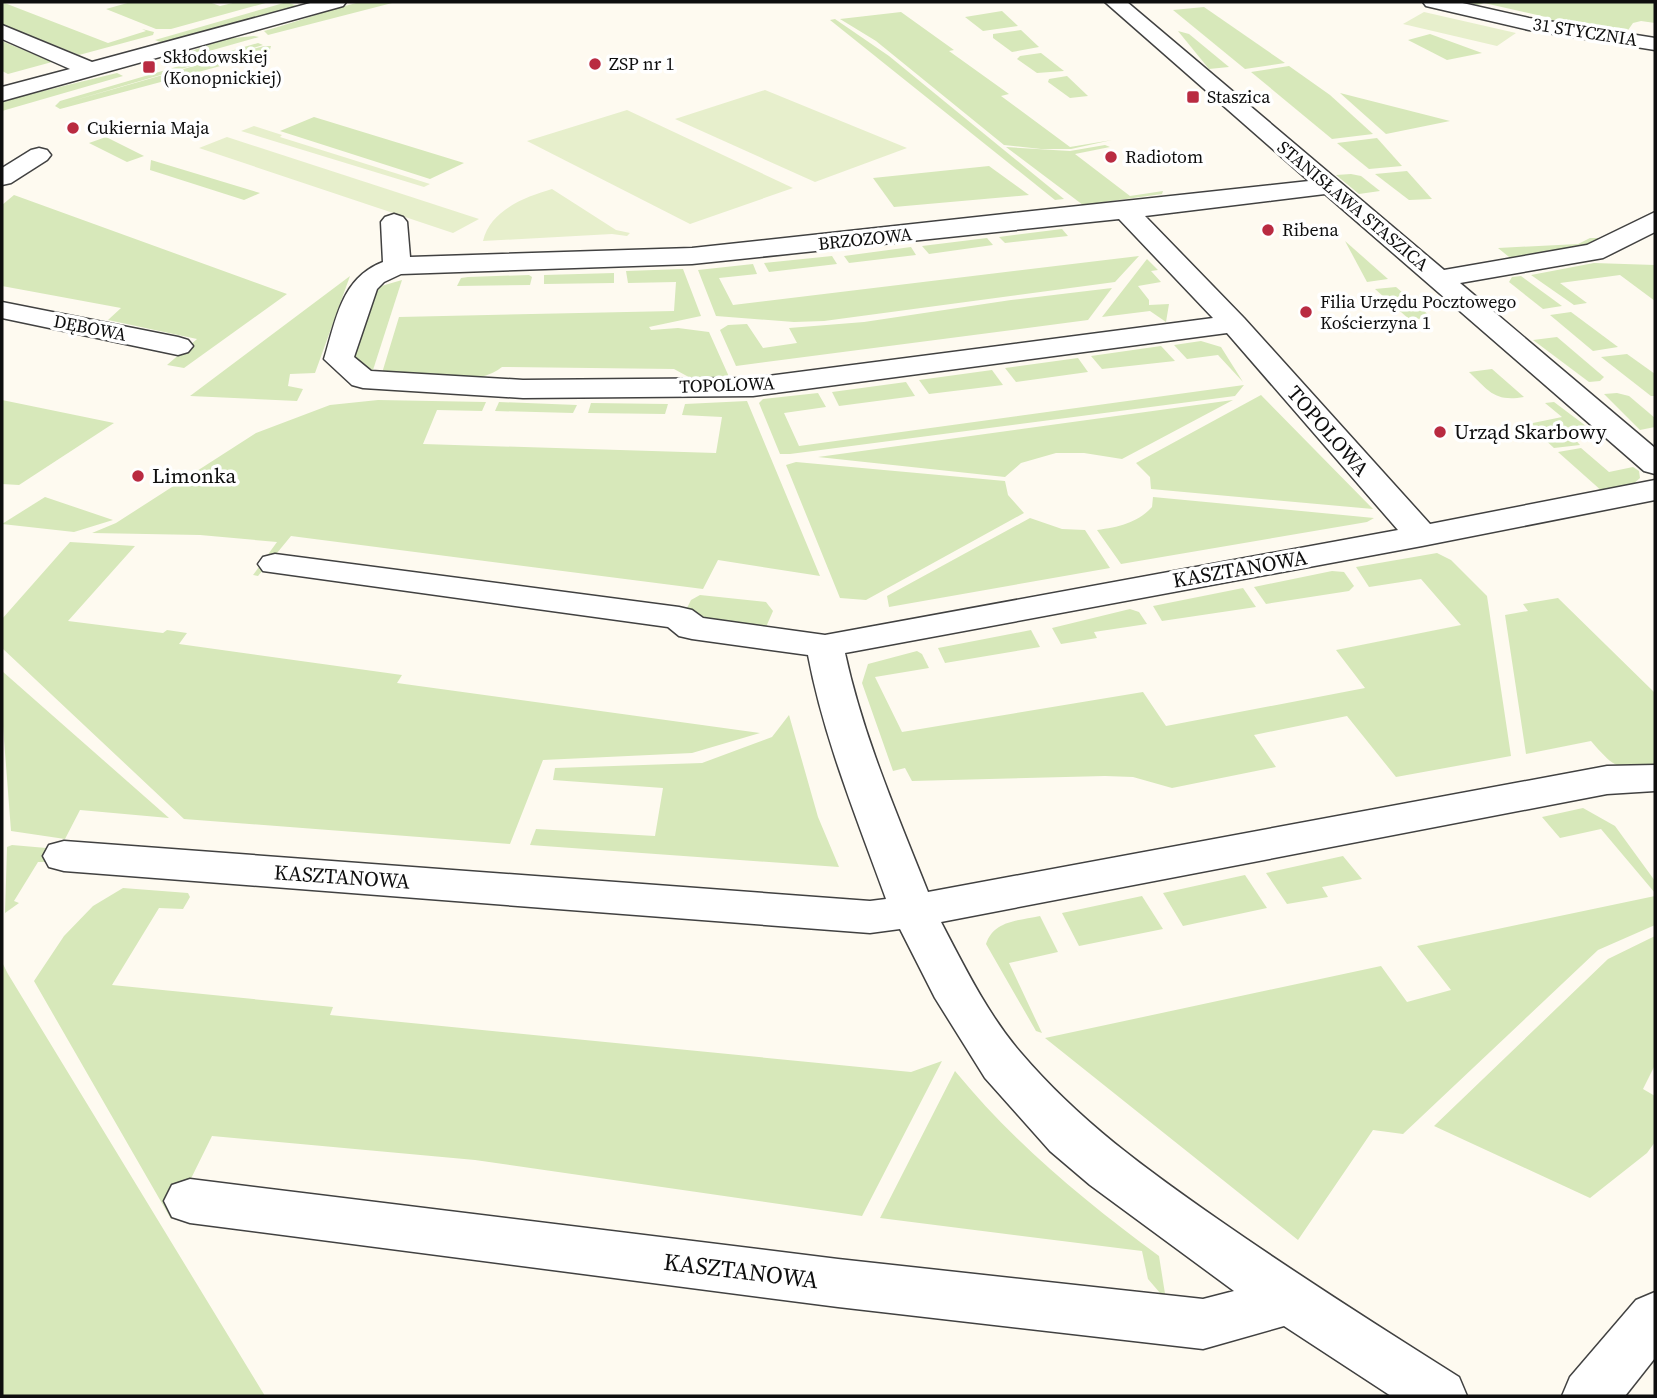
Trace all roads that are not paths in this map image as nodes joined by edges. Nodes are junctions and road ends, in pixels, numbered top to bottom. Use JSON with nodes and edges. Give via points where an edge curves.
{"nodes":[{"id":1,"x":336,"y":2,"type":"edge"},
{"id":2,"x":1115,"y":2,"type":"edge"},
{"id":3,"x":1433,"y":2,"type":"edge"},
{"id":4,"x":2,"y":32,"type":"edge"},
{"id":5,"x":1655,"y":44,"type":"edge"},
{"id":6,"x":89,"y":69,"type":"junction"},
{"id":7,"x":2,"y":94,"type":"edge"},
{"id":8,"x":39,"y":155,"type":"dead end"},
{"id":9,"x":2,"y":178,"type":"edge"},
{"id":10,"x":1331,"y":186,"type":"junction"},
{"id":11,"x":1125,"y":211,"type":"junction"},
{"id":12,"x":1655,"y":220,"type":"edge"},
{"id":13,"x":394,"y":222,"type":"dead end"},
{"id":14,"x":397,"y":266,"type":"junction"},
{"id":15,"x":1438,"y":279,"type":"junction"},
{"id":16,"x":2,"y":310,"type":"edge"},
{"id":17,"x":1234,"y":324,"type":"junction"},
{"id":18,"x":178,"y":346,"type":"dead end"},
{"id":19,"x":1655,"y":464,"type":"edge"},
{"id":20,"x":1655,"y":490,"type":"edge"},
{"id":21,"x":1422,"y":536,"type":"junction"},
{"id":22,"x":275,"y":564,"type":"dead end"},
{"id":23,"x":825,"y":646,"type":"junction"},
{"id":24,"x":1655,"y":778,"type":"edge"},
{"id":25,"x":64,"y":856,"type":"dead end"},
{"id":26,"x":914,"y":911,"type":"junction"},
{"id":27,"x":190,"y":1201,"type":"dead end"},
{"id":28,"x":1290,"y":1300,"type":"junction"},
{"id":29,"x":1655,"y":1317,"type":"edge"},
{"id":30,"x":1439,"y":1396,"type":"edge"},
{"id":31,"x":1590,"y":1396,"type":"edge"}],
"edges":[{"from":1,"to":6,"type":"street"},
{"from":2,"to":10,"type":"street","name":"STANISŁAWA STASZICA"},
{"from":3,"to":5,"type":"street","name":"31 STYCZNIA","via":[[1556,29]]},
{"from":4,"to":6,"type":"street"},
{"from":6,"to":7,"type":"street"},
{"from":8,"to":9,"type":"street"},
{"from":10,"to":11,"type":"street","name":"BRZOZOWA"},
{"from":10,"to":15,"type":"street","name":"STANISŁAWA STASZICA"},
{"from":11,"to":14,"type":"street","name":"BRZOZOWA","via":[[692,256]]},
{"from":11,"to":17,"type":"street","name":"TOPOLOWA"},
{"from":12,"to":15,"type":"street","via":[[1594,252]]},
{"from":13,"to":14,"type":"street"},
{"from":14,"to":17,"type":"street","name":"TOPOLOWA","via":[[368,282],[339,359],[363,379],[523,389],[753,387]]},
{"from":15,"to":19,"type":"street","name":"STANISŁAWA STASZICA"},
{"from":16,"to":18,"type":"street","name":"DĘBOWA"},
{"from":17,"to":21,"type":"street","name":"TOPOLOWA"},
{"from":20,"to":21,"type":"street","name":"KASZTANOWA"},
{"from":21,"to":23,"type":"street","name":"KASZTANOWA"},
{"from":22,"to":23,"type":"street","name":"KASZTANOWA","via":[[679,618],[692,628]]},
{"from":23,"to":26,"type":"street","via":[[860,771]]},
{"from":24,"to":26,"type":"street","name":"KASZTANOWA","via":[[1606,780]]},
{"from":25,"to":26,"type":"street","name":"KASZTANOWA","via":[[870,917]]},
{"from":26,"to":28,"type":"street","via":[[975,1027],[1002,1065],[1060,1128],[1129,1186]]},
{"from":27,"to":28,"type":"street","name":"KASZTANOWA","via":[[1202,1324]]},
{"from":28,"to":30,"type":"street"},
{"from":29,"to":31,"type":"street"}]}
